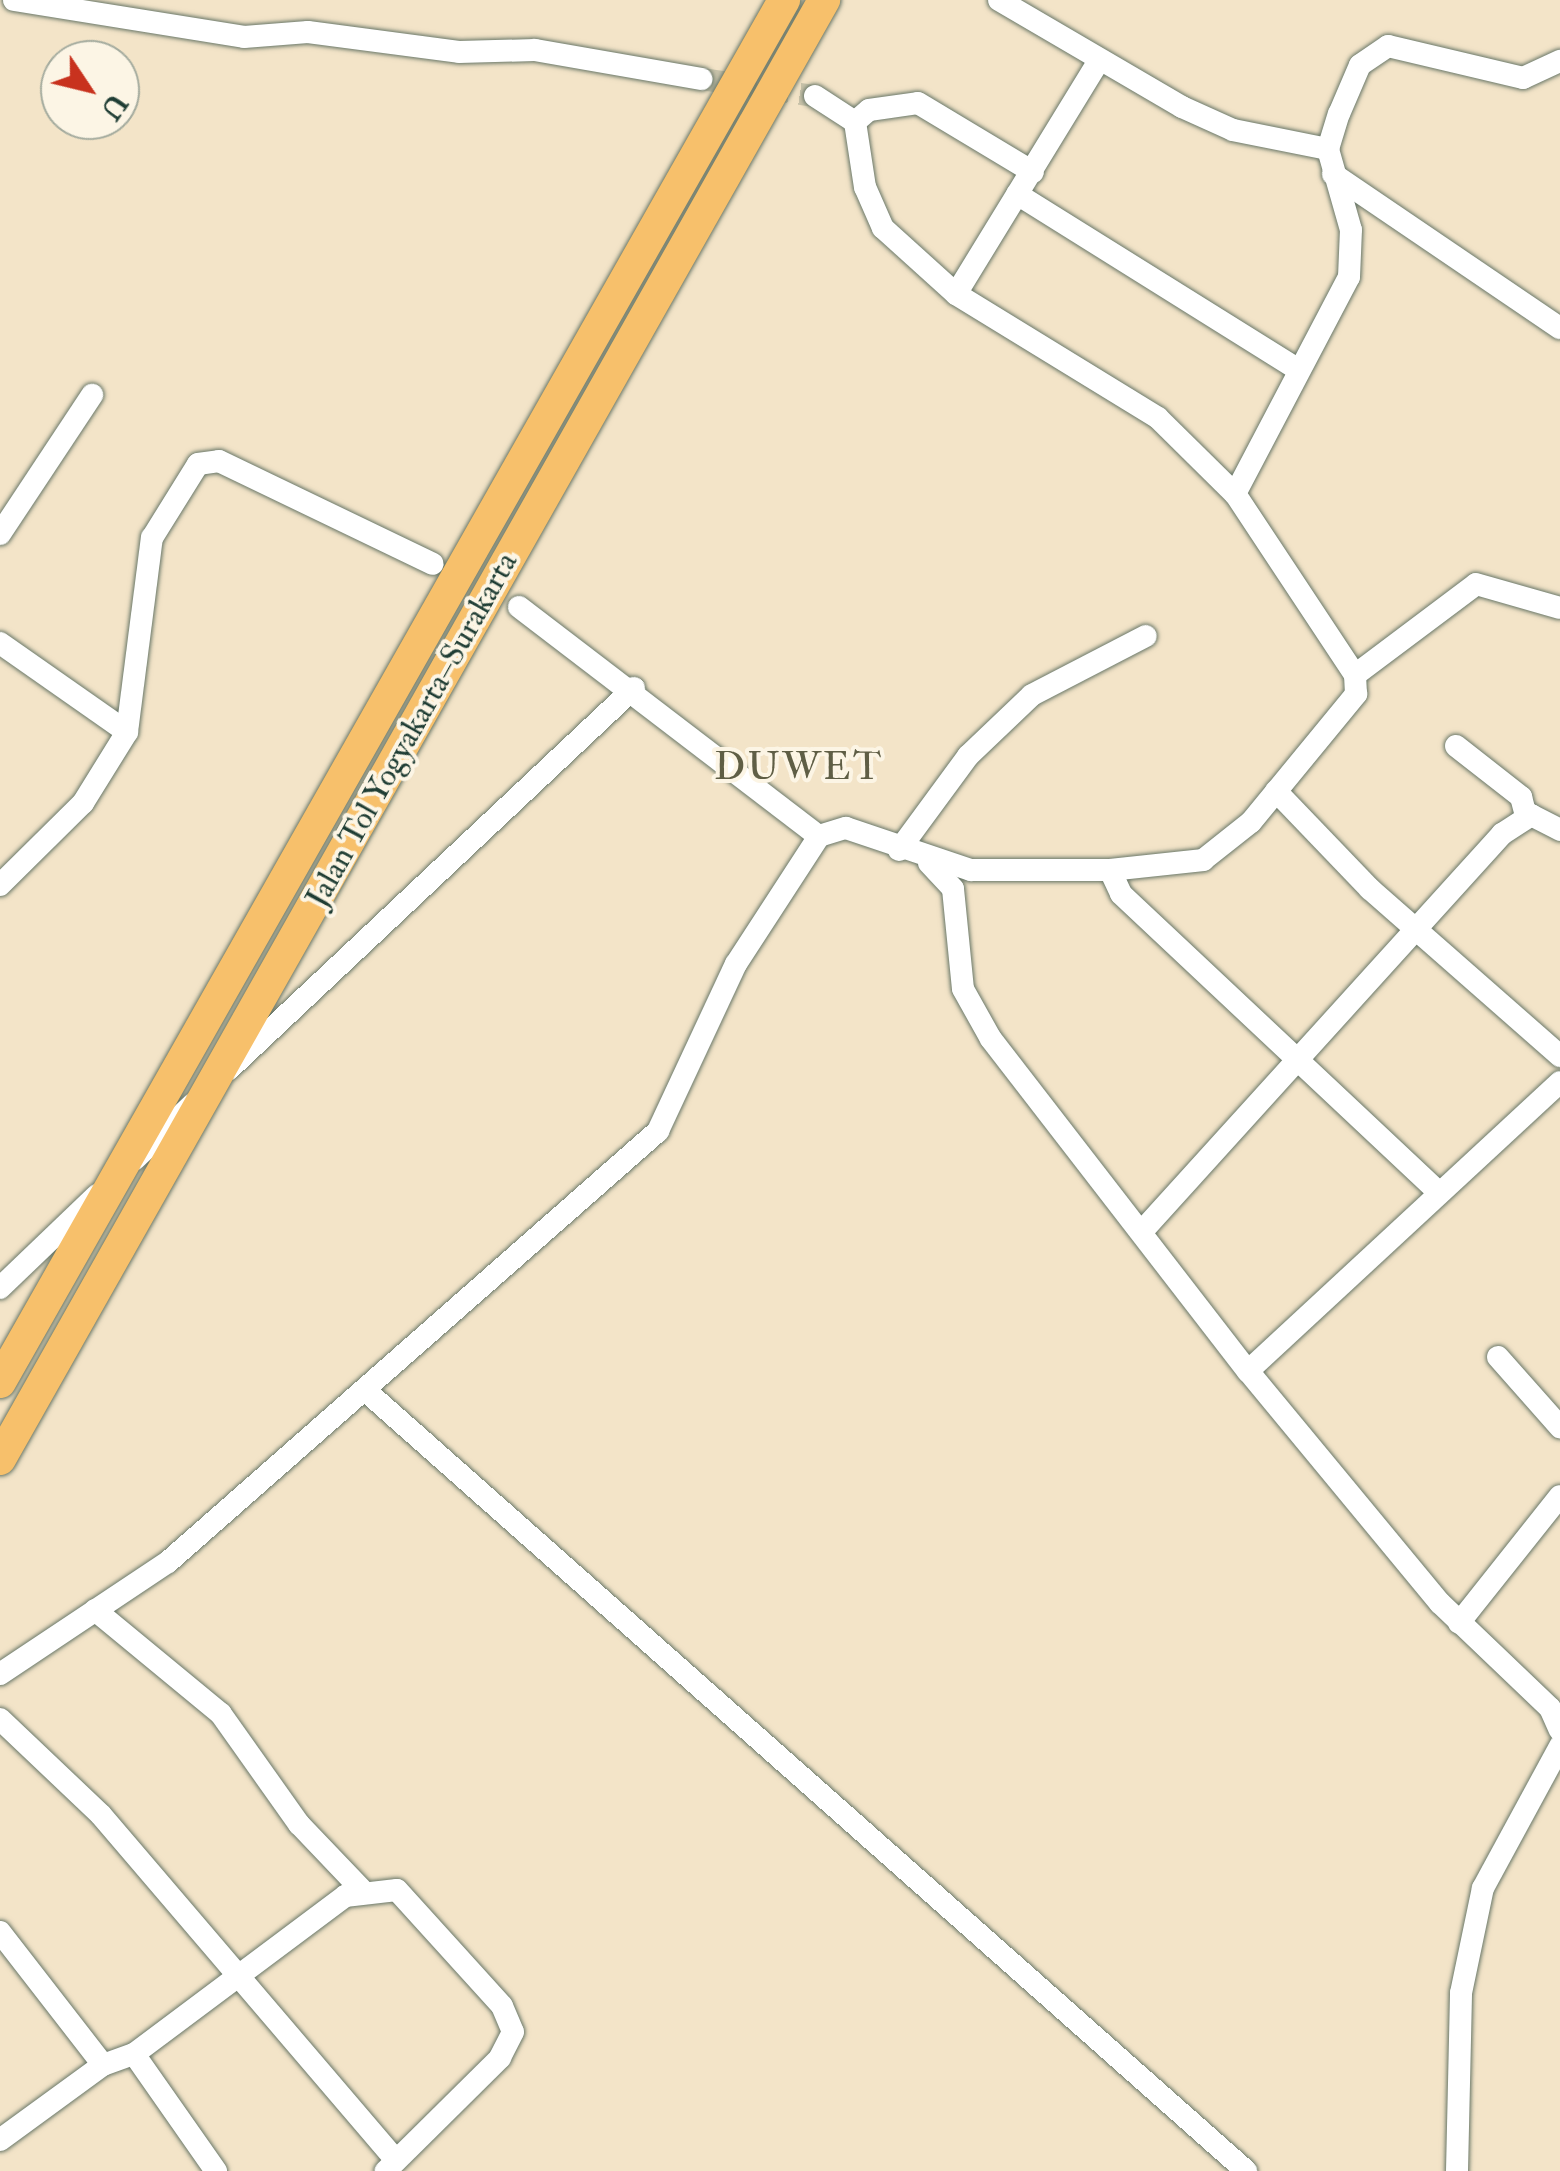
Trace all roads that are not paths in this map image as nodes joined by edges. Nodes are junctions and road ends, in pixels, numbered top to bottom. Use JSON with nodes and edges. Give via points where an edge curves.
{"nodes":[{"id":1,"x":14,"y":0,"type":"edge"},
{"id":2,"x":784,"y":0,"type":"edge"},
{"id":3,"x":824,"y":0,"type":"edge"},
{"id":4,"x":999,"y":0,"type":"edge"},
{"id":5,"x":1560,"y":61,"type":"edge"},
{"id":6,"x":1098,"y":62,"type":"junction"},
{"id":7,"x":702,"y":79,"type":"tunnel mouth"},
{"id":8,"x":815,"y":96,"type":"tunnel mouth"},
{"id":9,"x":855,"y":122,"type":"junction"},
{"id":10,"x":1328,"y":149,"type":"junction"},
{"id":11,"x":1032,"y":172,"type":"junction"},
{"id":12,"x":1333,"y":174,"type":"junction"},
{"id":13,"x":1017,"y":194,"type":"junction"},
{"id":14,"x":956,"y":294,"type":"junction"},
{"id":15,"x":1560,"y":328,"type":"edge"},
{"id":16,"x":1299,"y":370,"type":"junction"},
{"id":17,"x":92,"y":395,"type":"dead end"},
{"id":18,"x":1235,"y":494,"type":"junction"},
{"id":19,"x":0,"y":534,"type":"edge"},
{"id":20,"x":433,"y":564,"type":"dead end"},
{"id":21,"x":519,"y":607,"type":"dead end"},
{"id":22,"x":1560,"y":608,"type":"edge"},
{"id":23,"x":1146,"y":636,"type":"dead end"},
{"id":24,"x":0,"y":643,"type":"edge"},
{"id":25,"x":1355,"y":675,"type":"junction"},
{"id":26,"x":634,"y":688,"type":"junction"},
{"id":27,"x":127,"y":732,"type":"junction"},
{"id":28,"x":1456,"y":746,"type":"dead end"},
{"id":29,"x":1276,"y":791,"type":"junction"},
{"id":30,"x":1526,"y":816,"type":"junction"},
{"id":31,"x":1560,"y":830,"type":"edge"},
{"id":32,"x":819,"y":836,"type":"junction"},
{"id":33,"x":899,"y":850,"type":"junction"},
{"id":34,"x":926,"y":861,"type":"junction"},
{"id":35,"x":971,"y":870,"type":"junction"},
{"id":36,"x":1110,"y":870,"type":"junction"},
{"id":37,"x":0,"y":885,"type":"edge"},
{"id":38,"x":953,"y":889,"type":"junction"},
{"id":39,"x":1416,"y":926,"type":"junction"},
{"id":40,"x":1293,"y":1055,"type":"junction"},
{"id":41,"x":1560,"y":1056,"type":"edge"},
{"id":42,"x":1560,"y":1082,"type":"edge"},
{"id":43,"x":1438,"y":1192,"type":"junction"},
{"id":44,"x":1145,"y":1228,"type":"junction"},
{"id":45,"x":0,"y":1288,"type":"edge"},
{"id":46,"x":1498,"y":1358,"type":"dead end"},
{"id":47,"x":1248,"y":1372,"type":"junction"},
{"id":48,"x":0,"y":1382,"type":"edge"},
{"id":49,"x":366,"y":1391,"type":"junction"},
{"id":50,"x":1555,"y":1415,"type":"edge"},
{"id":51,"x":0,"y":1459,"type":"edge"},
{"id":52,"x":1560,"y":1496,"type":"edge"},
{"id":53,"x":94,"y":1610,"type":"junction"},
{"id":54,"x":1459,"y":1622,"type":"junction"},
{"id":55,"x":0,"y":1674,"type":"edge"},
{"id":56,"x":0,"y":1720,"type":"edge"},
{"id":57,"x":1560,"y":1730,"type":"edge"},
{"id":58,"x":1560,"y":1746,"type":"edge"},
{"id":59,"x":362,"y":1890,"type":"junction"},
{"id":60,"x":0,"y":1932,"type":"edge"},
{"id":61,"x":236,"y":1980,"type":"junction"},
{"id":62,"x":134,"y":2054,"type":"junction"},
{"id":63,"x":103,"y":2065,"type":"junction"},
{"id":64,"x":0,"y":2140,"type":"edge"},
{"id":65,"x":390,"y":2165,"type":"edge"},
{"id":66,"x":216,"y":2171,"type":"edge"},
{"id":67,"x":1246,"y":2171,"type":"edge"},
{"id":68,"x":1458,"y":2171,"type":"edge"}],
"edges":[{"from":1,"to":7,"type":"street","via":[[244,37],[308,32],[458,52],[535,50]]},
{"from":2,"to":48,"type":"highway","name":"Jalan Tol Yogyakarta–Surakarta"},
{"from":3,"to":51,"type":"highway","name":"Jalan Tol Yogyakarta–Surakarta"},
{"from":4,"to":6,"type":"street"},
{"from":5,"to":10,"type":"street","via":[[1523,78],[1400,46],[1376,50],[1360,65]]},
{"from":6,"to":10,"type":"street","via":[[1233,130]]},
{"from":6,"to":11,"type":"street"},
{"from":8,"to":9,"type":"street"},
{"from":9,"to":11,"type":"street","via":[[869,110],[918,103]]},
{"from":9,"to":14,"type":"street","via":[[864,187],[883,228]]},
{"from":10,"to":12,"type":"street"},
{"from":11,"to":13,"type":"street"},
{"from":12,"to":15,"type":"street"},
{"from":12,"to":16,"type":"street","via":[[1353,261],[1336,312]]},
{"from":13,"to":14,"type":"street"},
{"from":13,"to":16,"type":"street"},
{"from":14,"to":18,"type":"street","via":[[1158,418]]},
{"from":16,"to":18,"type":"street"},
{"from":17,"to":19,"type":"street"},
{"from":18,"to":25,"type":"street","via":[[1248,525]]},
{"from":20,"to":27,"type":"street","via":[[219,462],[198,464],[152,538]]},
{"from":21,"to":26,"type":"street"},
{"from":22,"to":25,"type":"street","via":[[1476,584]]},
{"from":23,"to":33,"type":"street","via":[[1032,694],[968,756]]},
{"from":24,"to":27,"type":"street"},
{"from":25,"to":29,"type":"street","via":[[1352,703]]},
{"from":26,"to":32,"type":"street"},
{"from":26,"to":45,"type":"street"},
{"from":27,"to":37,"type":"street","via":[[83,803]]},
{"from":28,"to":30,"type":"street","via":[[1521,798]]},
{"from":29,"to":36,"type":"street","via":[[1226,849],[1203,860]]},
{"from":29,"to":39,"type":"street"},
{"from":30,"to":31,"type":"street"},
{"from":30,"to":39,"type":"street"},
{"from":32,"to":33,"type":"street","via":[[846,828]]},
{"from":32,"to":49,"type":"street","via":[[736,964],[666,1122]]},
{"from":33,"to":34,"type":"street"},
{"from":34,"to":35,"type":"street"},
{"from":34,"to":38,"type":"street"},
{"from":35,"to":36,"type":"street"},
{"from":35,"to":38,"type":"street"},
{"from":36,"to":40,"type":"street","via":[[1121,894]]},
{"from":38,"to":44,"type":"street","via":[[956,953],[976,1013]]},
{"from":39,"to":40,"type":"street"},
{"from":39,"to":41,"type":"street"},
{"from":40,"to":43,"type":"street"},
{"from":40,"to":44,"type":"street"},
{"from":42,"to":43,"type":"street"},
{"from":43,"to":47,"type":"street"},
{"from":44,"to":47,"type":"street"},
{"from":46,"to":50,"type":"street"},
{"from":47,"to":54,"type":"street"},
{"from":49,"to":53,"type":"street","via":[[168,1562]]},
{"from":49,"to":67,"type":"street"},
{"from":52,"to":54,"type":"street"},
{"from":53,"to":55,"type":"street"},
{"from":53,"to":59,"type":"street","via":[[221,1714],[300,1824]]},
{"from":54,"to":57,"type":"street"},
{"from":56,"to":61,"type":"street","via":[[91,1803]]},
{"from":58,"to":68,"type":"street","via":[[1484,1888],[1461,1993]]},
{"from":59,"to":61,"type":"street"},
{"from":59,"to":65,"type":"street","via":[[412,1898],[513,2032],[500,2058]]},
{"from":60,"to":63,"type":"street"},
{"from":61,"to":62,"type":"street"},
{"from":61,"to":65,"type":"street"},
{"from":62,"to":63,"type":"street"},
{"from":62,"to":66,"type":"street"},
{"from":63,"to":64,"type":"street"}]}
